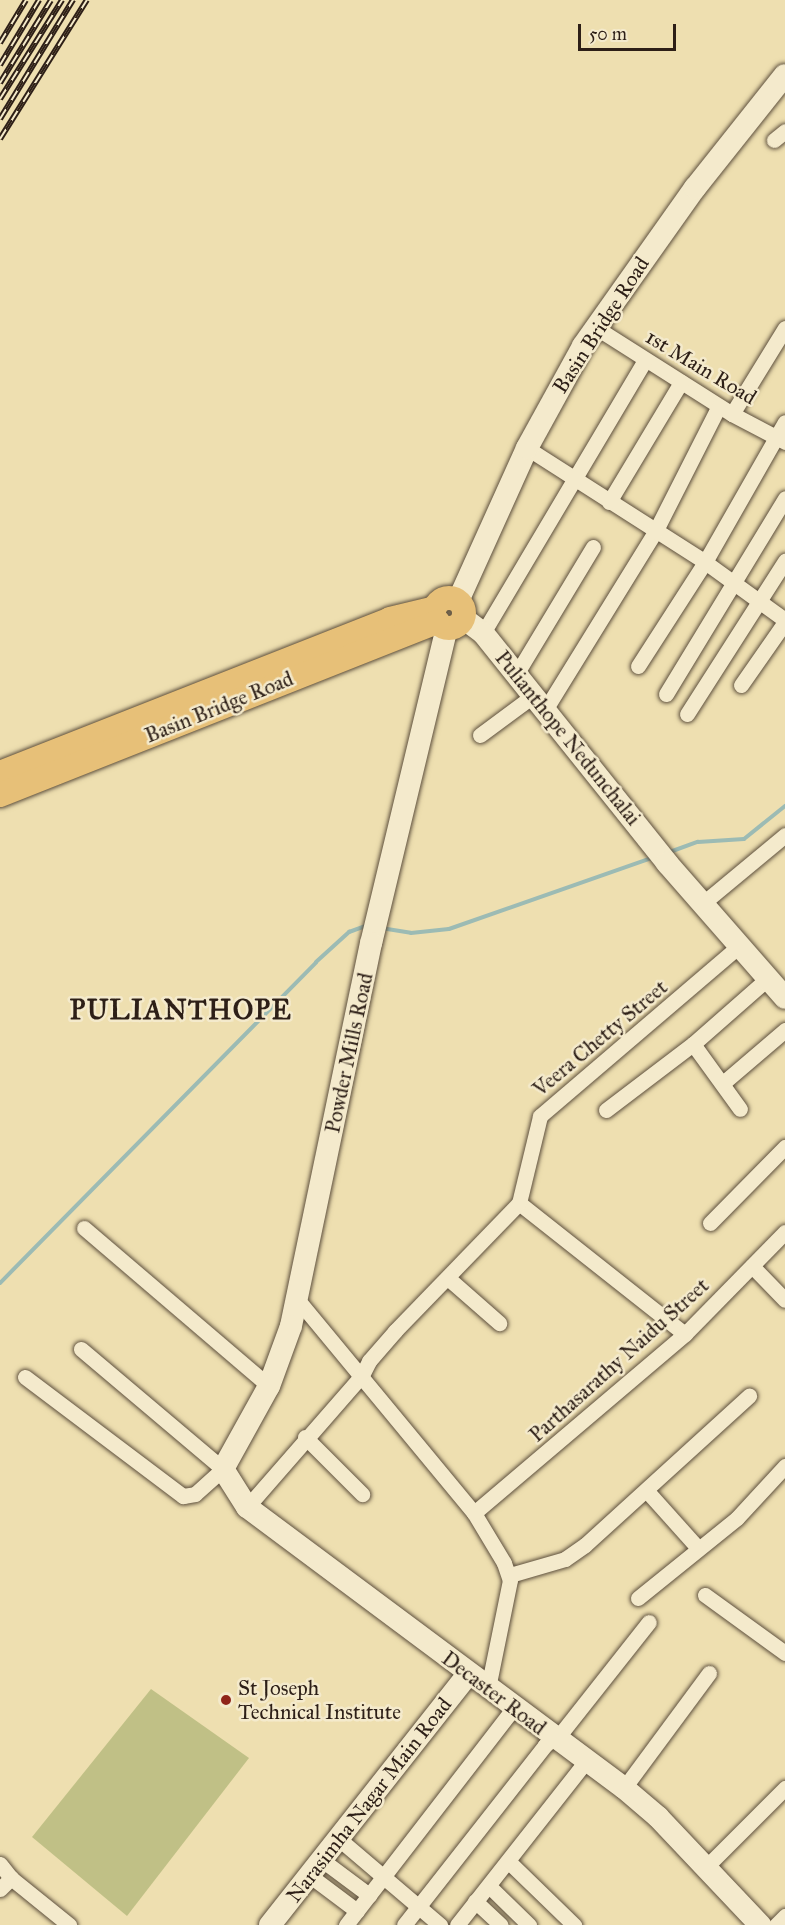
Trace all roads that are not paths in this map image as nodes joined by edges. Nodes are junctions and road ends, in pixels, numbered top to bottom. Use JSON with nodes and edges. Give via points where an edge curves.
{"nodes":[{"id":1,"x":785,"y":75,"type":"edge"},
{"id":2,"x":595,"y":327,"type":"junction"},
{"id":3,"x":785,"y":328,"type":"edge"},
{"id":4,"x":645,"y":360,"type":"junction"},
{"id":5,"x":681,"y":381,"type":"junction"},
{"id":6,"x":725,"y":410,"type":"junction"},
{"id":7,"x":785,"y":422,"type":"edge"},
{"id":8,"x":781,"y":439,"type":"edge"},
{"id":9,"x":527,"y":448,"type":"junction"},
{"id":10,"x":573,"y":476,"type":"junction"},
{"id":11,"x":785,"y":498,"type":"edge"},
{"id":12,"x":609,"y":502,"type":"junction"},
{"id":13,"x":655,"y":532,"type":"junction"},
{"id":14,"x":593,"y":547,"type":"dead end"},
{"id":15,"x":785,"y":561,"type":"edge"},
{"id":16,"x":705,"y":562,"type":"junction"},
{"id":17,"x":733,"y":581,"type":"junction"},
{"id":18,"x":759,"y":602,"type":"junction"},
{"id":19,"x":448,"y":615,"type":"junction"},
{"id":20,"x":785,"y":621,"type":"edge"},
{"id":21,"x":483,"y":633,"type":"junction"},
{"id":22,"x":638,"y":666,"type":"dead end"},
{"id":23,"x":517,"y":673,"type":"junction"},
{"id":24,"x":741,"y":685,"type":"dead end"},
{"id":25,"x":666,"y":694,"type":"dead end"},
{"id":26,"x":540,"y":702,"type":"junction"},
{"id":27,"x":687,"y":714,"type":"dead end"},
{"id":28,"x":480,"y":735,"type":"dead end"},
{"id":29,"x":0,"y":773,"type":"edge"},
{"id":30,"x":0,"y":795,"type":"edge"},
{"id":31,"x":783,"y":840,"type":"edge"},
{"id":32,"x":702,"y":904,"type":"junction"},
{"id":33,"x":740,"y":945,"type":"junction"},
{"id":34,"x":768,"y":978,"type":"junction"},
{"id":35,"x":785,"y":998,"type":"edge"},
{"id":36,"x":785,"y":1030,"type":"edge"},
{"id":37,"x":693,"y":1044,"type":"junction"},
{"id":38,"x":723,"y":1083,"type":"junction"},
{"id":39,"x":740,"y":1109,"type":"dead end"},
{"id":40,"x":606,"y":1110,"type":"dead end"},
{"id":41,"x":785,"y":1147,"type":"edge"},
{"id":42,"x":519,"y":1203,"type":"junction"},
{"id":43,"x":710,"y":1223,"type":"dead end"},
{"id":44,"x":84,"y":1228,"type":"dead end"},
{"id":45,"x":785,"y":1232,"type":"edge"},
{"id":46,"x":752,"y":1266,"type":"junction"},
{"id":47,"x":449,"y":1279,"type":"junction"},
{"id":48,"x":297,"y":1299,"type":"junction"},
{"id":49,"x":785,"y":1300,"type":"edge"},
{"id":50,"x":499,"y":1323,"type":"dead end"},
{"id":51,"x":685,"y":1334,"type":"junction"},
{"id":52,"x":81,"y":1349,"type":"dead end"},
{"id":53,"x":362,"y":1375,"type":"junction"},
{"id":54,"x":25,"y":1377,"type":"dead end"},
{"id":55,"x":269,"y":1386,"type":"junction"},
{"id":56,"x":750,"y":1396,"type":"dead end"},
{"id":57,"x":304,"y":1437,"type":"junction"},
{"id":58,"x":785,"y":1466,"type":"edge"},
{"id":59,"x":222,"y":1469,"type":"junction"},
{"id":60,"x":647,"y":1491,"type":"junction"},
{"id":61,"x":362,"y":1494,"type":"dead end"},
{"id":62,"x":247,"y":1507,"type":"junction"},
{"id":63,"x":474,"y":1513,"type":"junction"},
{"id":64,"x":698,"y":1548,"type":"junction"},
{"id":65,"x":510,"y":1575,"type":"junction"},
{"id":66,"x":705,"y":1595,"type":"dead end"},
{"id":67,"x":638,"y":1598,"type":"dead end"},
{"id":68,"x":648,"y":1622,"type":"dead end"},
{"id":69,"x":785,"y":1653,"type":"edge"},
{"id":70,"x":709,"y":1673,"type":"dead end"},
{"id":71,"x":468,"y":1674,"type":"junction"},
{"id":72,"x":488,"y":1688,"type":"junction"},
{"id":73,"x":514,"y":1708,"type":"junction"},
{"id":74,"x":553,"y":1737,"type":"junction"},
{"id":75,"x":586,"y":1761,"type":"junction"},
{"id":76,"x":624,"y":1788,"type":"junction"},
{"id":77,"x":785,"y":1788,"type":"edge"},
{"id":78,"x":339,"y":1839,"type":"junction"},
{"id":79,"x":509,"y":1862,"type":"junction"},
{"id":80,"x":0,"y":1864,"type":"edge"},
{"id":81,"x":315,"y":1867,"type":"junction"},
{"id":82,"x":706,"y":1867,"type":"junction"},
{"id":83,"x":384,"y":1876,"type":"junction"},
{"id":84,"x":5,"y":1884,"type":"edge"},
{"id":85,"x":489,"y":1886,"type":"junction"},
{"id":86,"x":369,"y":1895,"type":"junction"},
{"id":87,"x":475,"y":1901,"type":"junction"},
{"id":88,"x":419,"y":1906,"type":"junction"},
{"id":89,"x":357,"y":1911,"type":"junction"},
{"id":90,"x":785,"y":1916,"type":"edge"},
{"id":91,"x":274,"y":1924,"type":"edge"},
{"id":92,"x":69,"y":1925,"type":"edge"},
{"id":93,"x":346,"y":1925,"type":"edge"},
{"id":94,"x":404,"y":1925,"type":"edge"},
{"id":95,"x":440,"y":1925,"type":"edge"},
{"id":96,"x":457,"y":1925,"type":"edge"},
{"id":97,"x":501,"y":1925,"type":"edge"},
{"id":98,"x":529,"y":1925,"type":"edge"},
{"id":99,"x":574,"y":1925,"type":"edge"},
{"id":100,"x":760,"y":1925,"type":"edge"},
{"id":101,"x":776,"y":1925,"type":"edge"}],
"edges":[{"from":1,"to":2,"type":"street","name":"Basin Bridge Road","via":[[695,188]]},
{"from":2,"to":4,"type":"street","name":"1st Main Road"},
{"from":2,"to":9,"type":"street","name":"Basin Bridge Road"},
{"from":3,"to":6,"type":"street"},
{"from":4,"to":5,"type":"street","name":"1st Main Road"},
{"from":4,"to":10,"type":"street"},
{"from":5,"to":6,"type":"street","name":"1st Main Road"},
{"from":5,"to":12,"type":"street"},
{"from":6,"to":8,"type":"street","name":"1st Main Road"},
{"from":6,"to":13,"type":"street"},
{"from":7,"to":8,"type":"street"},
{"from":8,"to":16,"type":"street"},
{"from":9,"to":10,"type":"street"},
{"from":9,"to":19,"type":"street","name":"Basin Bridge Road"},
{"from":10,"to":12,"type":"street"},
{"from":10,"to":21,"type":"street"},
{"from":11,"to":17,"type":"street"},
{"from":12,"to":13,"type":"street"},
{"from":13,"to":16,"type":"street"},
{"from":13,"to":26,"type":"street"},
{"from":14,"to":23,"type":"street"},
{"from":15,"to":18,"type":"street"},
{"from":16,"to":17,"type":"street"},
{"from":16,"to":22,"type":"street"},
{"from":17,"to":18,"type":"street"},
{"from":17,"to":25,"type":"street"},
{"from":18,"to":20,"type":"street"},
{"from":18,"to":27,"type":"street"},
{"from":19,"to":21,"type":"street","name":"Pulianthope Nedunchalai"},
{"from":19,"to":29,"type":"main road","name":"Basin Bridge Road","via":[[390,619]]},
{"from":19,"to":30,"type":"main road","name":"Basin Bridge Road"},
{"from":19,"to":48,"type":"street","name":"Powder Mills Road","via":[[371,944]]},
{"from":20,"to":24,"type":"street"},
{"from":21,"to":23,"type":"street","name":"Pulianthope Nedunchalai"},
{"from":23,"to":26,"type":"street","name":"Pulianthope Nedunchalai"},
{"from":26,"to":28,"type":"street"},
{"from":26,"to":32,"type":"street","name":"Pulianthope Nedunchalai"},
{"from":31,"to":32,"type":"street"},
{"from":32,"to":33,"type":"street","name":"Pulianthope Nedunchalai"},
{"from":33,"to":34,"type":"street","name":"Pulianthope Nedunchalai"},
{"from":33,"to":42,"type":"street","name":"Veera Chetty Street","via":[[540,1116]]},
{"from":34,"to":35,"type":"street","name":"Pulianthope Nedunchalai"},
{"from":34,"to":37,"type":"street"},
{"from":36,"to":38,"type":"street"},
{"from":37,"to":38,"type":"street"},
{"from":37,"to":40,"type":"street"},
{"from":38,"to":39,"type":"street"},
{"from":41,"to":43,"type":"street"},
{"from":42,"to":47,"type":"street","name":"Veera Chetty Street"},
{"from":42,"to":51,"type":"street"},
{"from":44,"to":55,"type":"street"},
{"from":45,"to":46,"type":"street","name":"Parthasarathy Naidu Street"},
{"from":46,"to":49,"type":"street"},
{"from":46,"to":51,"type":"street","name":"Parthasarathy Naidu Street"},
{"from":47,"to":50,"type":"street"},
{"from":47,"to":53,"type":"street","name":"Veera Chetty Street","via":[[395,1331]]},
{"from":48,"to":53,"type":"street"},
{"from":48,"to":55,"type":"street","name":"Powder Mills Road"},
{"from":51,"to":63,"type":"street","name":"Parthasarathy Naidu Street"},
{"from":52,"to":59,"type":"street"},
{"from":53,"to":57,"type":"street","name":"Veera Chetty Street"},
{"from":53,"to":63,"type":"street"},
{"from":54,"to":59,"type":"street","via":[[183,1496],[195,1494]]},
{"from":55,"to":59,"type":"street","name":"Powder Mills Road"},
{"from":56,"to":60,"type":"street"},
{"from":57,"to":61,"type":"street"},
{"from":57,"to":62,"type":"street","name":"Veera Chetty Street"},
{"from":58,"to":64,"type":"street","via":[[737,1518]]},
{"from":59,"to":62,"type":"street","name":"Decaster Road"},
{"from":60,"to":64,"type":"street"},
{"from":60,"to":65,"type":"street","via":[[565,1559]]},
{"from":62,"to":71,"type":"street","name":"Decaster Road"},
{"from":63,"to":65,"type":"street"},
{"from":64,"to":67,"type":"street"},
{"from":65,"to":72,"type":"street"},
{"from":66,"to":69,"type":"street"},
{"from":68,"to":74,"type":"street","via":[[562,1732]]},
{"from":70,"to":76,"type":"street"},
{"from":71,"to":72,"type":"street","name":"Decaster Road"},
{"from":71,"to":78,"type":"street","name":"Narasimha Nagar Main Road"},
{"from":72,"to":73,"type":"street","name":"Decaster Road"},
{"from":73,"to":74,"type":"street","name":"Decaster Road"},
{"from":73,"to":83,"type":"street"},
{"from":74,"to":75,"type":"street","name":"Decaster Road"},
{"from":74,"to":88,"type":"street"},
{"from":75,"to":76,"type":"street","name":"Decaster Road"},
{"from":75,"to":79,"type":"street"},
{"from":76,"to":82,"type":"street","name":"Decaster Road"},
{"from":77,"to":82,"type":"street"},
{"from":78,"to":81,"type":"street","name":"Narasimha Nagar Main Road"},
{"from":78,"to":83,"type":"street"},
{"from":79,"to":85,"type":"street"},
{"from":79,"to":99,"type":"street"},
{"from":80,"to":84,"type":"street"},
{"from":81,"to":86,"type":"street"},
{"from":81,"to":89,"type":"street"},
{"from":81,"to":91,"type":"street","name":"Narasimha Nagar Main Road"},
{"from":82,"to":100,"type":"street","name":"Decaster Road"},
{"from":83,"to":86,"type":"street"},
{"from":83,"to":88,"type":"street"},
{"from":84,"to":92,"type":"street"},
{"from":85,"to":87,"type":"street"},
{"from":85,"to":98,"type":"street"},
{"from":86,"to":89,"type":"street"},
{"from":87,"to":96,"type":"street"},
{"from":87,"to":97,"type":"street"},
{"from":88,"to":94,"type":"street"},
{"from":88,"to":95,"type":"street"},
{"from":89,"to":93,"type":"street"},
{"from":90,"to":101,"type":"street"}]}
